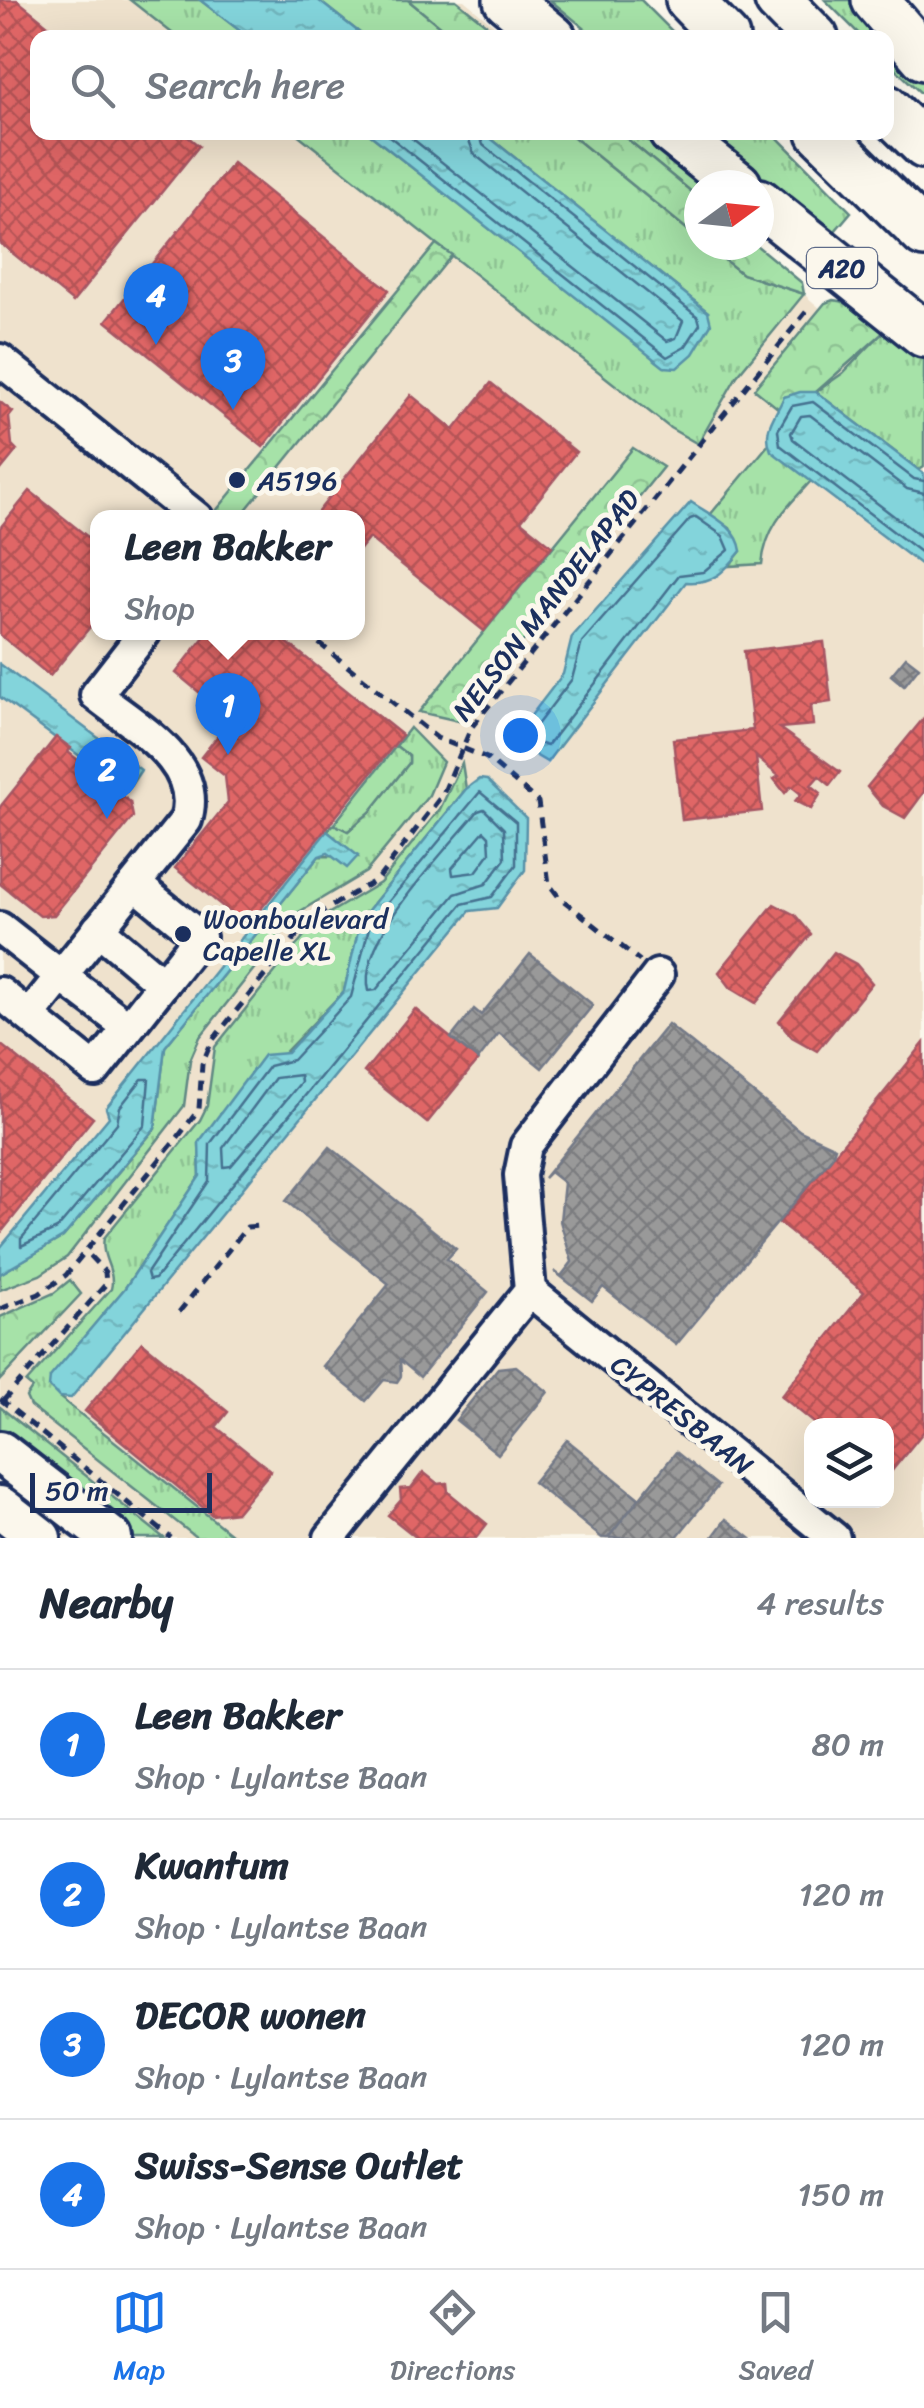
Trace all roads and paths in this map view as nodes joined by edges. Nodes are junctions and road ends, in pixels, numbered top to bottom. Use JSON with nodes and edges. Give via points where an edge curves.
{"nodes":[{"id":1,"x":506,"y":0,"type":"edge"},
{"id":2,"x":689,"y":0,"type":"edge"},
{"id":3,"x":778,"y":0,"type":"edge"},
{"id":4,"x":875,"y":0,"type":"edge"},
{"id":5,"x":544,"y":30,"type":"edge"},
{"id":6,"x":718,"y":30,"type":"edge"},
{"id":7,"x":807,"y":30,"type":"edge"},
{"id":8,"x":924,"y":57,"type":"edge"},
{"id":9,"x":894,"y":116,"type":"edge"},
{"id":10,"x":682,"y":140,"type":"edge"},
{"id":11,"x":828,"y":140,"type":"edge"},
{"id":12,"x":924,"y":145,"type":"edge"},
{"id":13,"x":719,"y":170,"type":"edge"},
{"id":14,"x":774,"y":214,"type":"edge"},
{"id":15,"x":924,"y":234,"type":"edge"},
{"id":16,"x":806,"y":312,"type":"dead end"},
{"id":17,"x":924,"y":334,"type":"edge"},
{"id":18,"x":0,"y":360,"type":"edge"},
{"id":19,"x":187,"y":510,"type":"edge"},
{"id":20,"x":138,"y":640,"type":"edge"},
{"id":21,"x":315,"y":640,"type":"edge"},
{"id":22,"x":464,"y":745,"type":"junction"},
{"id":23,"x":134,"y":884,"type":"junction"},
{"id":24,"x":0,"y":928,"type":"edge"},
{"id":25,"x":98,"y":930,"type":"junction"},
{"id":26,"x":658,"y":975,"type":"joint"},
{"id":27,"x":61,"y":976,"type":"junction"},
{"id":28,"x":163,"y":984,"type":"junction"},
{"id":29,"x":0,"y":993,"type":"edge"},
{"id":30,"x":28,"y":1016,"type":"junction"},
{"id":31,"x":128,"y":1028,"type":"junction"},
{"id":32,"x":260,"y":1226,"type":"dead end"},
{"id":33,"x":86,"y":1252,"type":"junction"},
{"id":34,"x":530,"y":1291,"type":"junction"},
{"id":35,"x":0,"y":1309,"type":"edge"},
{"id":36,"x":179,"y":1312,"type":"dead end"},
{"id":37,"x":1,"y":1400,"type":"edge"},
{"id":38,"x":0,"y":1452,"type":"edge"},
{"id":39,"x":0,"y":1507,"type":"edge"},
{"id":40,"x":40,"y":1538,"type":"edge"},
{"id":41,"x":111,"y":1538,"type":"edge"},
{"id":42,"x":171,"y":1538,"type":"edge"},
{"id":43,"x":330,"y":1538,"type":"edge"},
{"id":44,"x":834,"y":1538,"type":"edge"}],
"edges":[{"from":1,"to":5,"type":"highway"},
{"from":2,"to":6,"type":"highway"},
{"from":3,"to":7,"type":"highway"},
{"from":4,"to":8,"type":"highway"},
{"from":9,"to":12,"type":"highway"},
{"from":10,"to":13,"type":"highway"},
{"from":11,"to":15,"type":"highway"},
{"from":14,"to":17,"type":"highway","number":"A20"},
{"from":16,"to":22,"type":"path","name":"NELSON MANDELAPAD"},
{"from":18,"to":19,"type":"street"},
{"from":20,"to":23,"type":"street","via":[[96,695],[180,764],[192,802],[186,820]]},
{"from":21,"to":22,"type":"path","via":[[437,738]]},
{"from":22,"to":26,"type":"path","via":[[538,802],[550,884],[559,897]]},
{"from":22,"to":33,"type":"path","name":"NELSON MANDELAPAD","via":[[443,794],[378,878],[311,918],[212,1041],[202,1064],[199,1109]]},
{"from":23,"to":25,"type":"street"},
{"from":23,"to":28,"type":"street","via":[[200,936]]},
{"from":24,"to":27,"type":"street"},
{"from":25,"to":27,"type":"street"},
{"from":25,"to":28,"type":"street"},
{"from":26,"to":34,"type":"street","via":[[526,1146],[520,1175]]},
{"from":27,"to":30,"type":"street"},
{"from":27,"to":31,"type":"street"},
{"from":28,"to":31,"type":"street"},
{"from":29,"to":30,"type":"street"},
{"from":30,"to":31,"type":"street","via":[[95,1070]]},
{"from":32,"to":36,"type":"path","via":[[246,1227]]},
{"from":33,"to":35,"type":"path","name":"NELSON MANDELAPAD","via":[[57,1282]]},
{"from":33,"to":37,"type":"path","via":[[105,1272],[106,1284]]},
{"from":34,"to":43,"type":"street"},
{"from":34,"to":44,"type":"street","name":"CYPRESBAAN"},
{"from":37,"to":42,"type":"path"},
{"from":38,"to":41,"type":"main road"},
{"from":39,"to":40,"type":"main road"}]}
